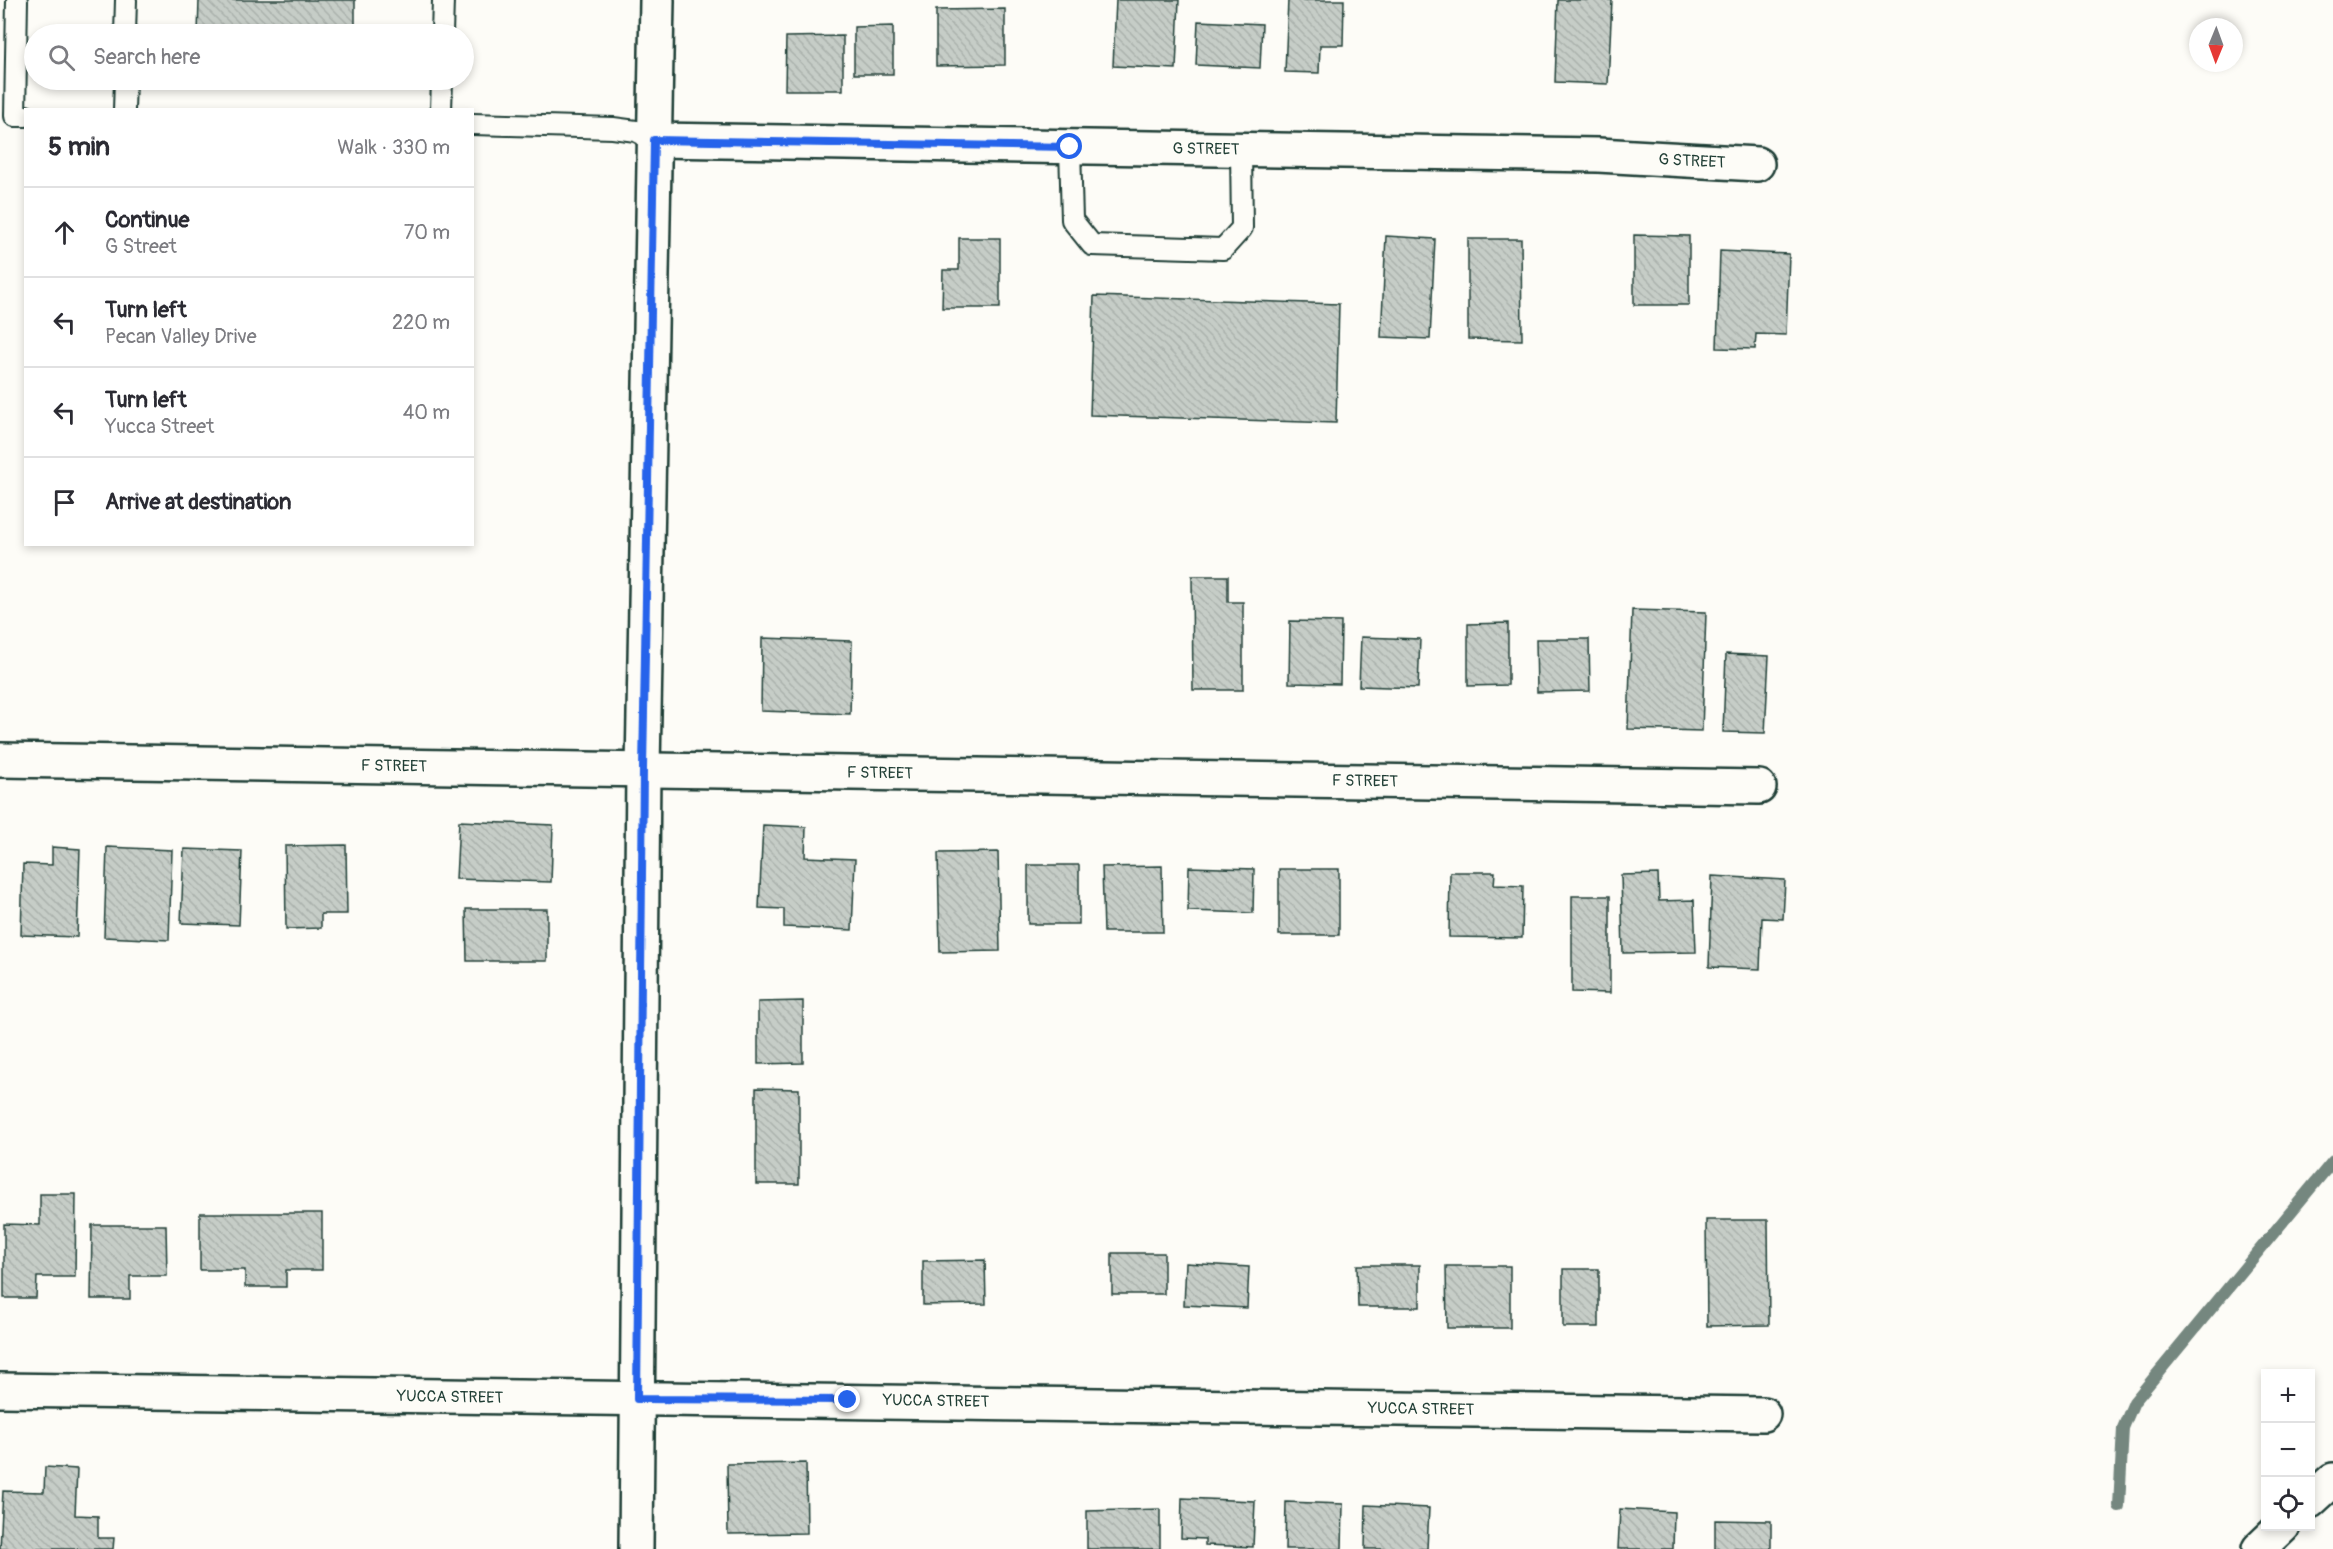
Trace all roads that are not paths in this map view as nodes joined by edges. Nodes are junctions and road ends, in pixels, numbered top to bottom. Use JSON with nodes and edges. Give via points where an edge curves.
{"nodes":[{"id":1,"x":17,"y":0,"type":"edge"},
{"id":2,"x":126,"y":0,"type":"edge"},
{"id":3,"x":443,"y":0,"type":"edge"},
{"id":4,"x":657,"y":0,"type":"edge"},
{"id":5,"x":125,"y":24,"type":"edge"},
{"id":6,"x":442,"y":24,"type":"edge"},
{"id":7,"x":125,"y":90,"type":"edge"},
{"id":8,"x":442,"y":90,"type":"edge"},
{"id":9,"x":124,"y":108,"type":"edge"},
{"id":10,"x":441,"y":108,"type":"edge"},
{"id":11,"x":24,"y":116,"type":"edge"},
{"id":12,"x":474,"y":124,"type":"edge"},
{"id":13,"x":654,"y":140,"type":"junction"},
{"id":14,"x":1070,"y":147,"type":"junction"},
{"id":15,"x":1241,"y":150,"type":"junction"},
{"id":16,"x":1757,"y":165,"type":"dead end"},
{"id":17,"x":0,"y":760,"type":"edge"},
{"id":18,"x":643,"y":769,"type":"junction"},
{"id":19,"x":1759,"y":787,"type":"dead end"},
{"id":20,"x":0,"y":1390,"type":"edge"},
{"id":21,"x":637,"y":1399,"type":"junction"},
{"id":22,"x":1763,"y":1414,"type":"dead end"},
{"id":23,"x":2333,"y":1480,"type":"edge"},
{"id":24,"x":2315,"y":1496,"type":"edge"},
{"id":25,"x":2279,"y":1531,"type":"edge"},
{"id":26,"x":636,"y":1549,"type":"edge"},
{"id":27,"x":2259,"y":1549,"type":"edge"}],
"edges":[{"from":1,"to":11,"type":"lane","via":[[15,116]]},
{"from":2,"to":5,"type":"lane"},
{"from":3,"to":6,"type":"lane"},
{"from":4,"to":13,"type":"main road"},
{"from":7,"to":9,"type":"lane"},
{"from":8,"to":10,"type":"lane"},
{"from":12,"to":13,"type":"lane","via":[[613,128],[636,131]]},
{"from":13,"to":14,"type":"main road","name":"G STREET"},
{"from":13,"to":18,"type":"main road"},
{"from":14,"to":15,"type":"main road","name":"G STREET"},
{"from":14,"to":15,"type":"lane","via":[[1072,220],[1092,245],[1223,249],[1242,228]]},
{"from":15,"to":16,"type":"main road","name":"G STREET","via":[[1598,155]]},
{"from":17,"to":18,"type":"main road","name":"F STREET"},
{"from":18,"to":19,"type":"main road","name":"F STREET"},
{"from":18,"to":21,"type":"main road"},
{"from":20,"to":21,"type":"main road","name":"YUCCA STREET"},
{"from":21,"to":22,"type":"main road","name":"YUCCA STREET"},
{"from":21,"to":26,"type":"main road"},
{"from":23,"to":24,"type":"main road"},
{"from":25,"to":27,"type":"main road"}]}
